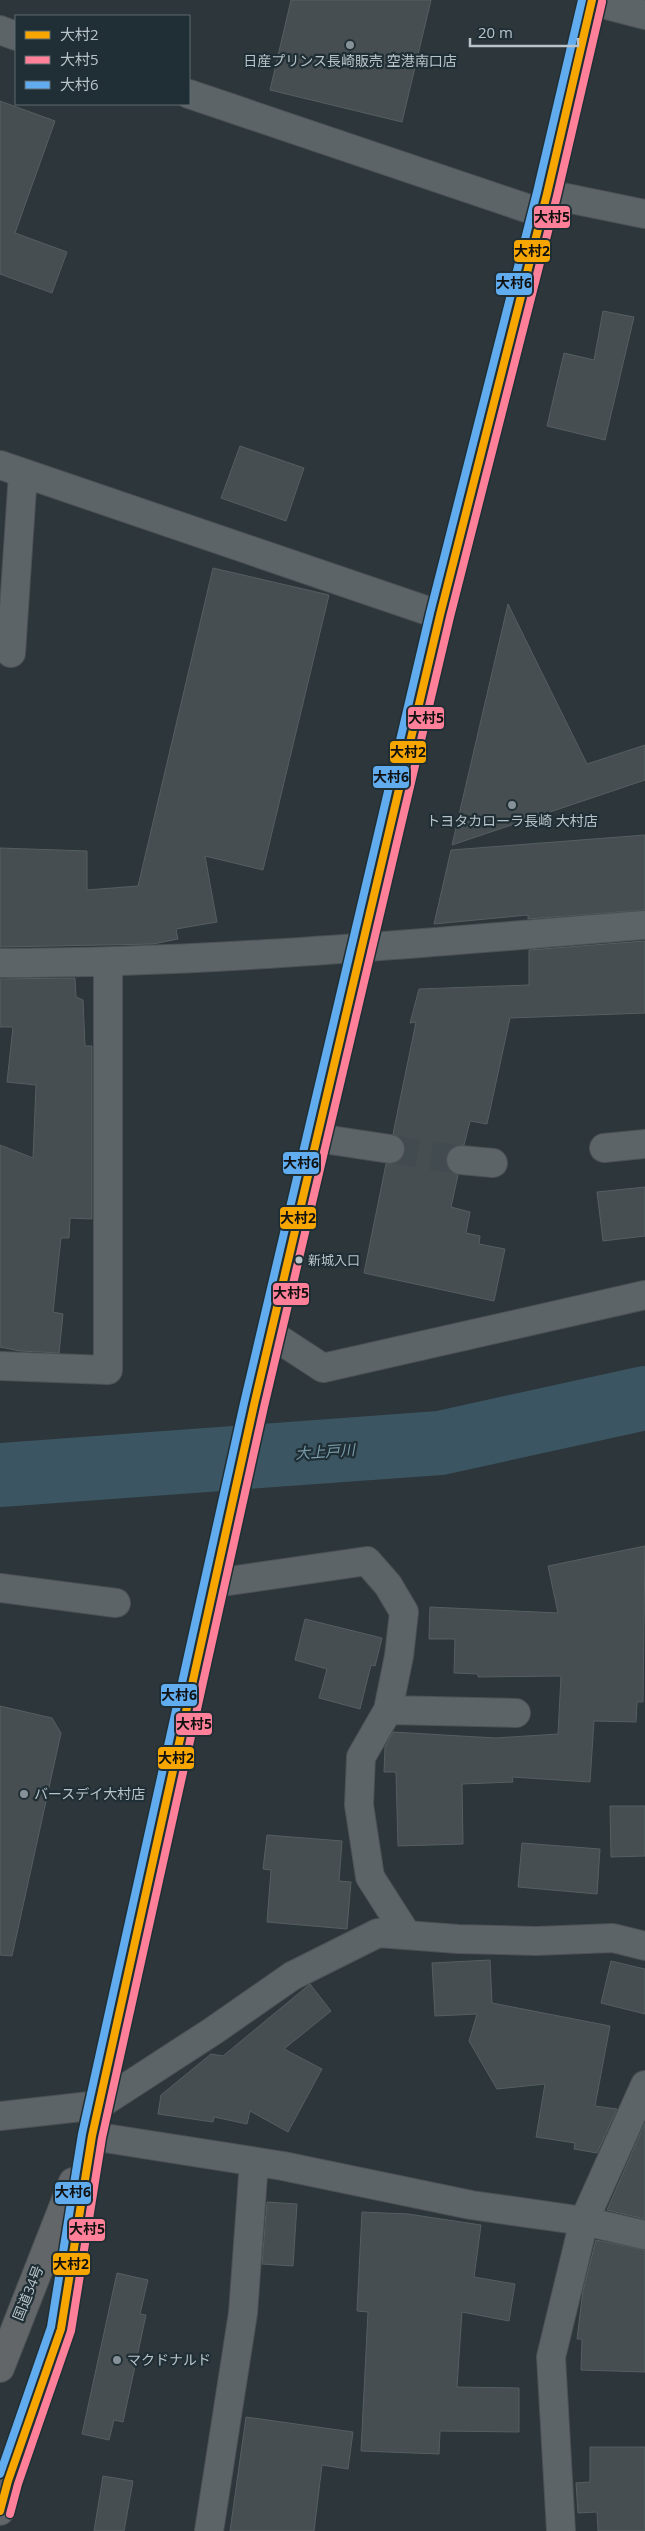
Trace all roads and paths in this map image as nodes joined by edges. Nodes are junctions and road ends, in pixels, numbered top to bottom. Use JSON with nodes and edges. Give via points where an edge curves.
{"nodes":[{"id":1,"x":592,"y":1,"type":"edge"},
{"id":2,"x":645,"y":15,"type":"edge"},
{"id":3,"x":0,"y":30,"type":"edge"},
{"id":4,"x":15,"y":36,"type":"edge"},
{"id":5,"x":190,"y":94,"type":"edge"},
{"id":6,"x":544,"y":204,"type":"junction"},
{"id":7,"x":645,"y":214,"type":"edge"},
{"id":8,"x":12,"y":469,"type":"edge"},
{"id":9,"x":440,"y":615,"type":"junction"},
{"id":10,"x":11,"y":653,"type":"dead end"},
{"id":11,"x":645,"y":924,"type":"edge"},
{"id":12,"x":363,"y":948,"type":"junction"},
{"id":13,"x":0,"y":963,"type":"edge"},
{"id":14,"x":108,"y":963,"type":"junction"},
{"id":15,"x":317,"y":1138,"type":"junction"},
{"id":16,"x":645,"y":1144,"type":"edge"},
{"id":17,"x":604,"y":1148,"type":"dead end"},
{"id":18,"x":390,"y":1149,"type":"tunnel mouth"},
{"id":19,"x":461,"y":1160,"type":"tunnel mouth"},
{"id":20,"x":493,"y":1164,"type":"dead end"},
{"id":21,"x":645,"y":1295,"type":"edge"},
{"id":22,"x":271,"y":1334,"type":"junction"},
{"id":23,"x":0,"y":1366,"type":"edge"},
{"id":24,"x":217,"y":1575,"type":"junction"},
{"id":25,"x":0,"y":1588,"type":"edge"},
{"id":26,"x":116,"y":1603,"type":"dead end"},
{"id":27,"x":388,"y":1710,"type":"junction"},
{"id":28,"x":516,"y":1713,"type":"dead end"},
{"id":29,"x":407,"y":1935,"type":"junction"},
{"id":30,"x":645,"y":1946,"type":"edge"},
{"id":31,"x":645,"y":2085,"type":"edge"},
{"id":32,"x":99,"y":2105,"type":"junction"},
{"id":33,"x":0,"y":2116,"type":"edge"},
{"id":34,"x":92,"y":2136,"type":"junction"},
{"id":35,"x":254,"y":2162,"type":"junction"},
{"id":36,"x":584,"y":2221,"type":"junction"},
{"id":37,"x":645,"y":2235,"type":"edge"},
{"id":38,"x":0,"y":2368,"type":"edge"},
{"id":39,"x":0,"y":2511,"type":"edge"},
{"id":40,"x":209,"y":2531,"type":"edge"},
{"id":41,"x":561,"y":2531,"type":"edge"}],
"edges":[{"from":1,"to":2,"type":"street"},
{"from":1,"to":6,"type":"highway","name":"国道34号"},
{"from":3,"to":4,"type":"street"},
{"from":5,"to":6,"type":"street"},
{"from":6,"to":7,"type":"street"},
{"from":6,"to":9,"type":"highway","name":"国道34号"},
{"from":8,"to":9,"type":"street"},
{"from":8,"to":10,"type":"street"},
{"from":9,"to":12,"type":"highway","name":"国道34号"},
{"from":11,"to":12,"type":"street"},
{"from":12,"to":14,"type":"street"},
{"from":12,"to":15,"type":"highway","name":"国道34号"},
{"from":13,"to":14,"type":"street"},
{"from":14,"to":23,"type":"street","via":[[108,1370]]},
{"from":15,"to":18,"type":"street"},
{"from":15,"to":22,"type":"highway","name":"国道34号"},
{"from":16,"to":17,"type":"street"},
{"from":19,"to":20,"type":"street"},
{"from":21,"to":22,"type":"street","via":[[323,1368]]},
{"from":22,"to":24,"type":"highway","name":"国道34号"},
{"from":24,"to":27,"type":"street","via":[[375,1560],[404,1612]]},
{"from":24,"to":32,"type":"highway","name":"国道34号"},
{"from":25,"to":26,"type":"street"},
{"from":27,"to":28,"type":"street"},
{"from":27,"to":29,"type":"street","via":[[361,1758],[359,1805],[370,1877]]},
{"from":29,"to":30,"type":"street","via":[[497,1940],[612,1938]]},
{"from":29,"to":32,"type":"street","via":[[378,1933],[292,1976],[213,2032]]},
{"from":31,"to":36,"type":"street"},
{"from":32,"to":33,"type":"street"},
{"from":32,"to":34,"type":"highway","name":"国道34号"},
{"from":34,"to":35,"type":"street"},
{"from":34,"to":38,"type":"highway","name":"国道34号"},
{"from":34,"to":39,"type":"highway","name":"国道34号","via":[[61,2329]]},
{"from":35,"to":36,"type":"street","via":[[471,2205]]},
{"from":35,"to":40,"type":"street","via":[[243,2313]]},
{"from":36,"to":37,"type":"street"},
{"from":36,"to":41,"type":"street","via":[[551,2357]]}]}
